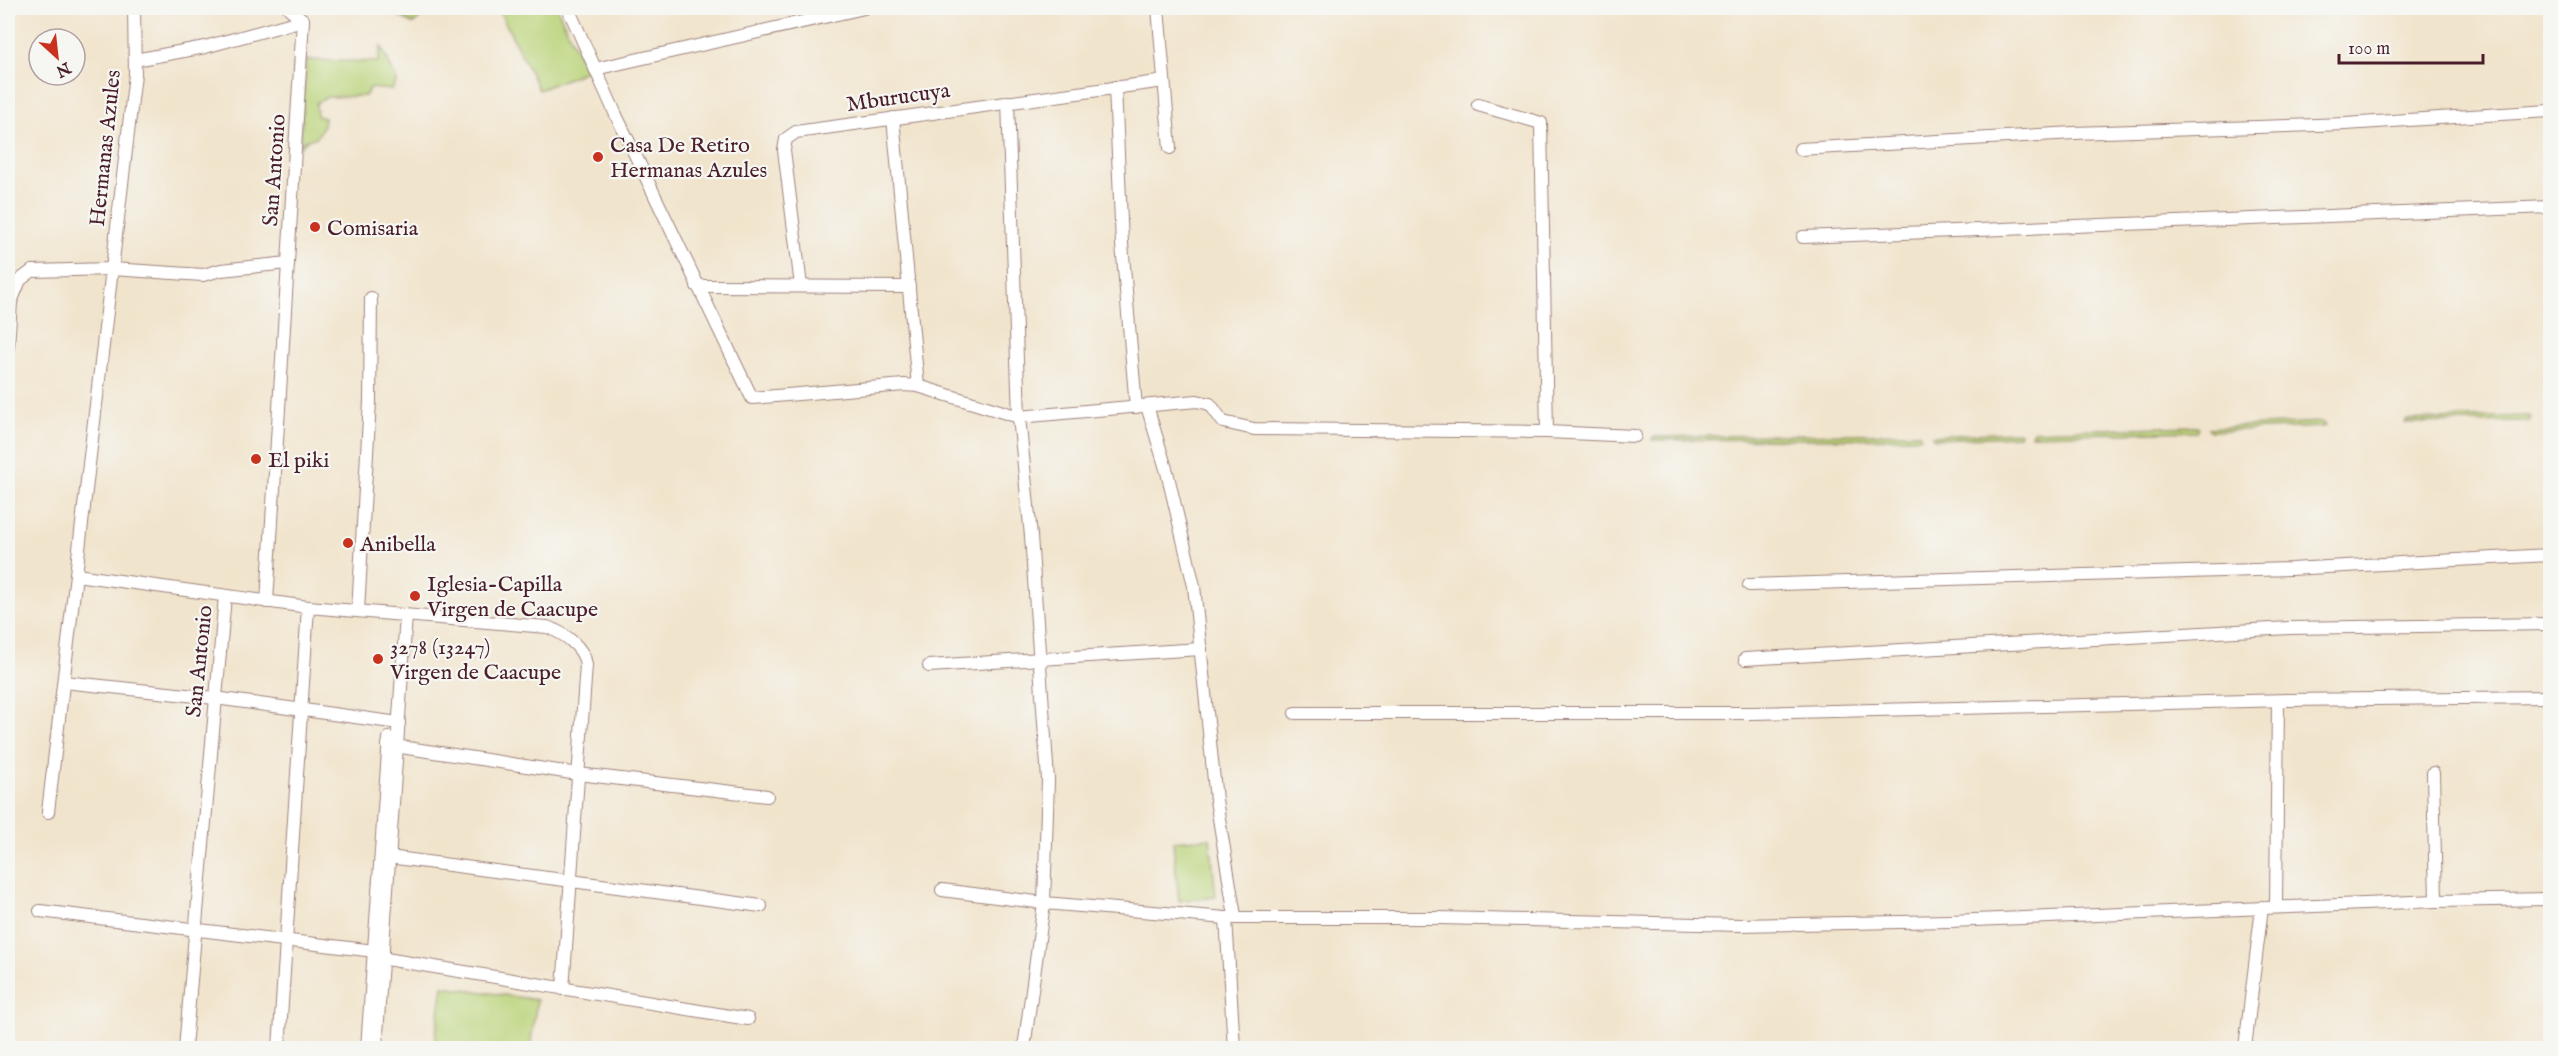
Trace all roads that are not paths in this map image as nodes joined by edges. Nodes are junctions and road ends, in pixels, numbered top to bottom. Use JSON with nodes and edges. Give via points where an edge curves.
{"nodes":[{"id":1,"x":134,"y":8,"type":"edge"},
{"id":2,"x":568,"y":8,"type":"edge"},
{"id":3,"x":864,"y":8,"type":"edge"},
{"id":4,"x":1158,"y":8,"type":"edge"},
{"id":5,"x":298,"y":12,"type":"edge"},
{"id":6,"x":135,"y":60,"type":"junction"},
{"id":7,"x":595,"y":69,"type":"junction"},
{"id":8,"x":1164,"y":81,"type":"junction"},
{"id":9,"x":1115,"y":87,"type":"junction"},
{"id":10,"x":1008,"y":102,"type":"junction"},
{"id":11,"x":1478,"y":105,"type":"dead end"},
{"id":12,"x":2550,"y":111,"type":"edge"},
{"id":13,"x":893,"y":118,"type":"junction"},
{"id":14,"x":1170,"y":148,"type":"dead end"},
{"id":15,"x":1800,"y":149,"type":"dead end"},
{"id":16,"x":2550,"y":207,"type":"edge"},
{"id":17,"x":1803,"y":237,"type":"dead end"},
{"id":18,"x":288,"y":263,"type":"junction"},
{"id":19,"x":112,"y":269,"type":"junction"},
{"id":20,"x":698,"y":285,"type":"junction"},
{"id":21,"x":801,"y":286,"type":"junction"},
{"id":22,"x":909,"y":286,"type":"junction"},
{"id":23,"x":371,"y":298,"type":"dead end"},
{"id":24,"x":8,"y":346,"type":"edge"},
{"id":25,"x":918,"y":387,"type":"junction"},
{"id":26,"x":1142,"y":407,"type":"junction"},
{"id":27,"x":1019,"y":417,"type":"junction"},
{"id":28,"x":1547,"y":432,"type":"junction"},
{"id":29,"x":1635,"y":436,"type":"dead end"},
{"id":30,"x":2550,"y":555,"type":"edge"},
{"id":31,"x":76,"y":575,"type":"junction"},
{"id":32,"x":1749,"y":585,"type":"dead end"},
{"id":33,"x":225,"y":596,"type":"junction"},
{"id":34,"x":267,"y":602,"type":"junction"},
{"id":35,"x":308,"y":607,"type":"junction"},
{"id":36,"x":358,"y":611,"type":"junction"},
{"id":37,"x":406,"y":616,"type":"junction"},
{"id":38,"x":2550,"y":624,"type":"edge"},
{"id":39,"x":1201,"y":649,"type":"junction"},
{"id":40,"x":1038,"y":659,"type":"junction"},
{"id":41,"x":1744,"y":659,"type":"dead end"},
{"id":42,"x":929,"y":666,"type":"dead end"},
{"id":43,"x":64,"y":682,"type":"junction"},
{"id":44,"x":2550,"y":697,"type":"edge"},
{"id":45,"x":215,"y":698,"type":"junction"},
{"id":46,"x":2278,"y":701,"type":"junction"},
{"id":47,"x":300,"y":710,"type":"junction"},
{"id":48,"x":1295,"y":713,"type":"dead end"},
{"id":49,"x":398,"y":727,"type":"junction"},
{"id":50,"x":393,"y":746,"type":"junction"},
{"id":51,"x":2433,"y":773,"type":"dead end"},
{"id":52,"x":578,"y":774,"type":"junction"},
{"id":53,"x":767,"y":796,"type":"dead end"},
{"id":54,"x":48,"y":812,"type":"dead end"},
{"id":55,"x":385,"y":856,"type":"junction"},
{"id":56,"x":570,"y":881,"type":"junction"},
{"id":57,"x":942,"y":890,"type":"dead end"},
{"id":58,"x":2550,"y":899,"type":"edge"},
{"id":59,"x":2436,"y":900,"type":"junction"},
{"id":60,"x":1044,"y":903,"type":"junction"},
{"id":61,"x":761,"y":906,"type":"dead end"},
{"id":62,"x":2276,"y":906,"type":"junction"},
{"id":63,"x":2262,"y":907,"type":"junction"},
{"id":64,"x":40,"y":911,"type":"dead end"},
{"id":65,"x":1231,"y":917,"type":"junction"},
{"id":66,"x":195,"y":930,"type":"junction"},
{"id":67,"x":285,"y":940,"type":"junction"},
{"id":68,"x":378,"y":954,"type":"junction"},
{"id":69,"x":562,"y":989,"type":"junction"},
{"id":70,"x":748,"y":1019,"type":"dead end"},
{"id":71,"x":186,"y":1048,"type":"edge"},
{"id":72,"x":279,"y":1048,"type":"edge"},
{"id":73,"x":367,"y":1048,"type":"edge"},
{"id":74,"x":376,"y":1048,"type":"edge"},
{"id":75,"x":1024,"y":1048,"type":"edge"},
{"id":76,"x":1234,"y":1048,"type":"edge"},
{"id":77,"x":2245,"y":1048,"type":"edge"}],
"edges":[{"from":1,"to":6,"type":"street"},
{"from":2,"to":7,"type":"street"},
{"from":3,"to":7,"type":"street"},
{"from":4,"to":8,"type":"street"},
{"from":5,"to":6,"type":"street","name":"Hermanas Azules","via":[[205,47]]},
{"from":5,"to":18,"type":"street","name":"San Antonio"},
{"from":6,"to":19,"type":"street","name":"Hermanas Azules"},
{"from":7,"to":20,"type":"street"},
{"from":8,"to":9,"type":"street","name":"Mburucuya"},
{"from":8,"to":14,"type":"street"},
{"from":9,"to":10,"type":"street","name":"Mburucuya"},
{"from":9,"to":26,"type":"street","via":[[1122,244]]},
{"from":10,"to":13,"type":"street","name":"Mburucuya"},
{"from":10,"to":27,"type":"street"},
{"from":11,"to":28,"type":"street","via":[[1541,123]]},
{"from":12,"to":15,"type":"street"},
{"from":13,"to":21,"type":"street","name":"Mburucuya","via":[[803,130],[786,139],[784,150]]},
{"from":13,"to":22,"type":"street"},
{"from":16,"to":17,"type":"street"},
{"from":18,"to":19,"type":"street","via":[[202,275]]},
{"from":18,"to":34,"type":"street","name":"San Antonio"},
{"from":19,"to":24,"type":"street","via":[[32,271],[24,275],[11,302]]},
{"from":19,"to":31,"type":"street","name":"Hermanas Azules"},
{"from":20,"to":21,"type":"street"},
{"from":20,"to":25,"type":"street","via":[[752,398]]},
{"from":21,"to":22,"type":"street"},
{"from":22,"to":25,"type":"street"},
{"from":23,"to":36,"type":"street","via":[[370,401]]},
{"from":25,"to":27,"type":"street"},
{"from":26,"to":27,"type":"street"},
{"from":26,"to":28,"type":"street","via":[[1197,401],[1207,403],[1223,422],[1254,429]]},
{"from":26,"to":39,"type":"street","via":[[1167,472],[1194,586]]},
{"from":27,"to":40,"type":"street"},
{"from":28,"to":29,"type":"street"},
{"from":30,"to":32,"type":"street","via":[[2290,569]]},
{"from":31,"to":33,"type":"street"},
{"from":31,"to":43,"type":"street","name":"Hermanas Azules"},
{"from":33,"to":34,"type":"street","name":"San Antonio"},
{"from":33,"to":45,"type":"street","name":"San Antonio"},
{"from":34,"to":35,"type":"street"},
{"from":35,"to":36,"type":"street"},
{"from":35,"to":47,"type":"street"},
{"from":36,"to":37,"type":"street"},
{"from":37,"to":49,"type":"street"},
{"from":37,"to":52,"type":"street","via":[[547,627],[577,646],[586,665]]},
{"from":38,"to":41,"type":"street","via":[[2289,628]]},
{"from":39,"to":40,"type":"street"},
{"from":39,"to":65,"type":"street"},
{"from":40,"to":42,"type":"street"},
{"from":40,"to":60,"type":"street","via":[[1048,780]]},
{"from":43,"to":45,"type":"street"},
{"from":43,"to":54,"type":"street","name":"Hermanas Azules"},
{"from":44,"to":46,"type":"street"},
{"from":45,"to":47,"type":"street"},
{"from":45,"to":66,"type":"street","name":"San Antonio"},
{"from":46,"to":48,"type":"street","via":[[1752,713]]},
{"from":46,"to":62,"type":"street"},
{"from":47,"to":49,"type":"street"},
{"from":47,"to":67,"type":"street"},
{"from":49,"to":50,"type":"street"},
{"from":50,"to":52,"type":"street"},
{"from":50,"to":55,"type":"street"},
{"from":51,"to":59,"type":"street"},
{"from":52,"to":53,"type":"street"},
{"from":52,"to":56,"type":"street"},
{"from":55,"to":56,"type":"street"},
{"from":55,"to":68,"type":"street"},
{"from":56,"to":61,"type":"street"},
{"from":56,"to":69,"type":"street"},
{"from":57,"to":60,"type":"street"},
{"from":58,"to":59,"type":"street"},
{"from":59,"to":62,"type":"street"},
{"from":60,"to":65,"type":"street"},
{"from":60,"to":75,"type":"street"},
{"from":62,"to":63,"type":"street"},
{"from":63,"to":65,"type":"street","via":[[1802,925]]},
{"from":63,"to":77,"type":"street"},
{"from":64,"to":66,"type":"street"},
{"from":65,"to":76,"type":"street"},
{"from":66,"to":67,"type":"street"},
{"from":66,"to":71,"type":"street","name":"San Antonio"},
{"from":67,"to":68,"type":"street"},
{"from":67,"to":72,"type":"street"},
{"from":68,"to":69,"type":"street"},
{"from":68,"to":73,"type":"street"},
{"from":68,"to":74,"type":"street"},
{"from":69,"to":70,"type":"street"}]}
